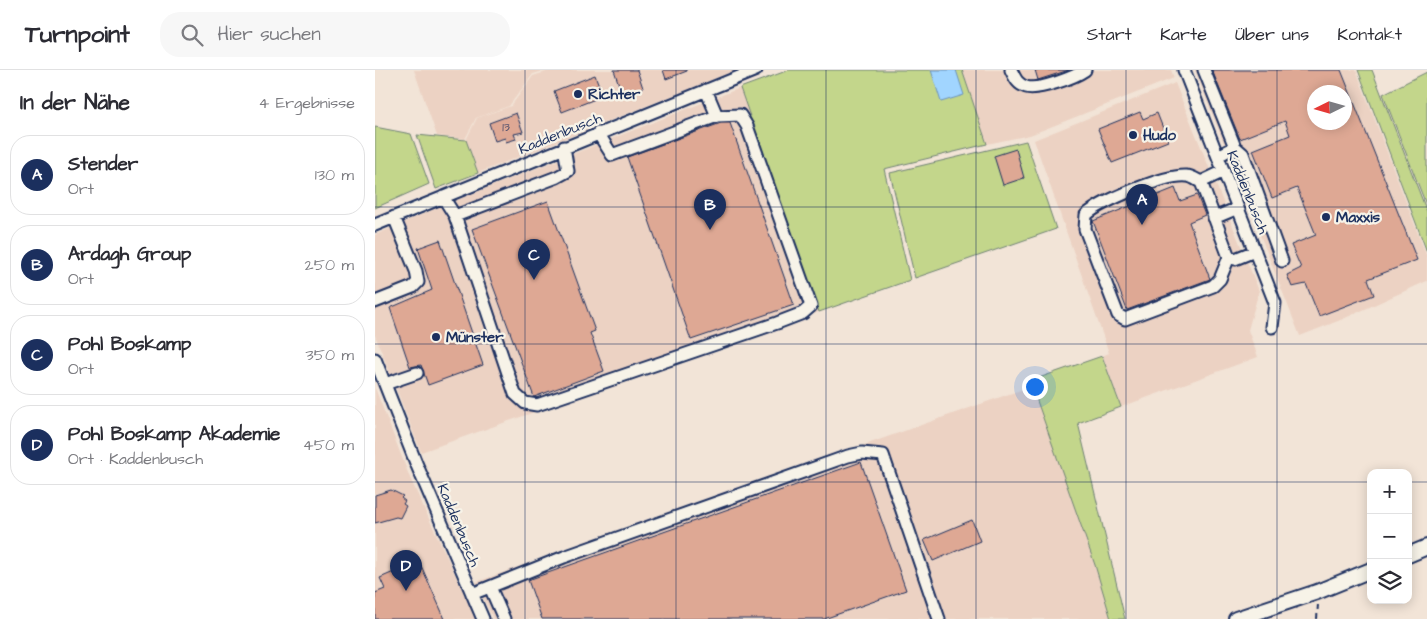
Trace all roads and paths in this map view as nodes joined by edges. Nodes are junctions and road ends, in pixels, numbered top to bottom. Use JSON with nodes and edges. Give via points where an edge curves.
{"nodes":[{"id":1,"x":756,"y":70,"type":"edge"},
{"id":2,"x":1011,"y":70,"type":"edge"},
{"id":3,"x":1085,"y":70,"type":"edge"},
{"id":4,"x":1184,"y":70,"type":"edge"},
{"id":5,"x":1204,"y":70,"type":"edge"},
{"id":6,"x":707,"y":90,"type":"junction"},
{"id":7,"x":717,"y":116,"type":"junction"},
{"id":8,"x":598,"y":133,"type":"junction"},
{"id":9,"x":564,"y":147,"type":"junction"},
{"id":10,"x":1235,"y":147,"type":"junction"},
{"id":11,"x":1218,"y":156,"type":"junction"},
{"id":12,"x":1223,"y":171,"type":"junction"},
{"id":13,"x":1201,"y":182,"type":"junction"},
{"id":14,"x":443,"y":197,"type":"junction"},
{"id":15,"x":1238,"y":208,"type":"junction"},
{"id":16,"x":455,"y":216,"type":"junction"},
{"id":17,"x":395,"y":217,"type":"junction"},
{"id":18,"x":1214,"y":218,"type":"junction"},
{"id":19,"x":375,"y":225,"type":"edge"},
{"id":20,"x":1255,"y":251,"type":"junction"},
{"id":21,"x":1229,"y":257,"type":"junction"},
{"id":22,"x":1282,"y":261,"type":"dead end"},
{"id":23,"x":375,"y":302,"type":"edge"},
{"id":24,"x":1272,"y":326,"type":"dead end"},
{"id":25,"x":375,"y":359,"type":"edge"},
{"id":26,"x":417,"y":373,"type":"dead end"},
{"id":27,"x":385,"y":384,"type":"junction"},
{"id":28,"x":1427,"y":547,"type":"edge"},
{"id":29,"x":1412,"y":553,"type":"edge"},
{"id":30,"x":1367,"y":572,"type":"edge"},
{"id":31,"x":490,"y":587,"type":"junction"},
{"id":32,"x":1317,"y":592,"type":"junction"},
{"id":33,"x":473,"y":594,"type":"junction"},
{"id":34,"x":483,"y":619,"type":"edge"},
{"id":35,"x":504,"y":619,"type":"edge"},
{"id":36,"x":939,"y":619,"type":"edge"},
{"id":37,"x":1236,"y":619,"type":"edge"},
{"id":38,"x":1317,"y":619,"type":"edge"}],
"edges":[{"from":1,"to":6,"type":"street","name":"Kaddenbusch"},
{"from":2,"to":3,"type":"street","via":[[1017,82],[1027,88],[1077,76]]},
{"from":4,"to":11,"type":"street","name":"Kaddenbusch"},
{"from":5,"to":10,"type":"street"},
{"from":6,"to":7,"type":"street"},
{"from":6,"to":8,"type":"street","name":"Kaddenbusch"},
{"from":7,"to":8,"type":"street","via":[[612,156]]},
{"from":7,"to":16,"type":"street","via":[[740,115],[747,126],[811,306],[803,313],[537,405],[525,403],[515,394]]},
{"from":8,"to":9,"type":"street","name":"Kaddenbusch"},
{"from":9,"to":14,"type":"street","name":"Kaddenbusch"},
{"from":9,"to":16,"type":"street","via":[[568,171]]},
{"from":10,"to":11,"type":"street"},
{"from":10,"to":22,"type":"street","via":[[1243,154]]},
{"from":11,"to":12,"type":"street","name":"Kaddenbusch"},
{"from":12,"to":13,"type":"street"},
{"from":12,"to":15,"type":"street","name":"Kaddenbusch"},
{"from":13,"to":18,"type":"street"},
{"from":13,"to":21,"type":"street","via":[[1188,176],[1172,177],[1097,205],[1086,215],[1085,228],[1118,315],[1125,319],[1213,286],[1220,279]]},
{"from":14,"to":16,"type":"street"},
{"from":14,"to":17,"type":"street","name":"Kaddenbusch"},
{"from":15,"to":18,"type":"street"},
{"from":15,"to":20,"type":"street","name":"Kaddenbusch"},
{"from":17,"to":19,"type":"street","name":"Kaddenbusch"},
{"from":17,"to":23,"type":"street","via":[[418,282]]},
{"from":18,"to":21,"type":"street"},
{"from":20,"to":21,"type":"street","via":[[1235,259]]},
{"from":20,"to":24,"type":"street","name":"Kaddenbusch","via":[[1275,303]]},
{"from":25,"to":27,"type":"street","name":"Kaddenbusch"},
{"from":26,"to":27,"type":"street"},
{"from":27,"to":33,"type":"street","name":"Kaddenbusch"},
{"from":28,"to":29,"type":"main road"},
{"from":30,"to":32,"type":"main road"},
{"from":31,"to":33,"type":"street"},
{"from":31,"to":35,"type":"street"},
{"from":31,"to":36,"type":"street","via":[[848,456],[874,452],[883,455]]},
{"from":32,"to":37,"type":"main road"},
{"from":32,"to":38,"type":"path"},
{"from":33,"to":34,"type":"street","name":"Kaddenbusch"}]}
